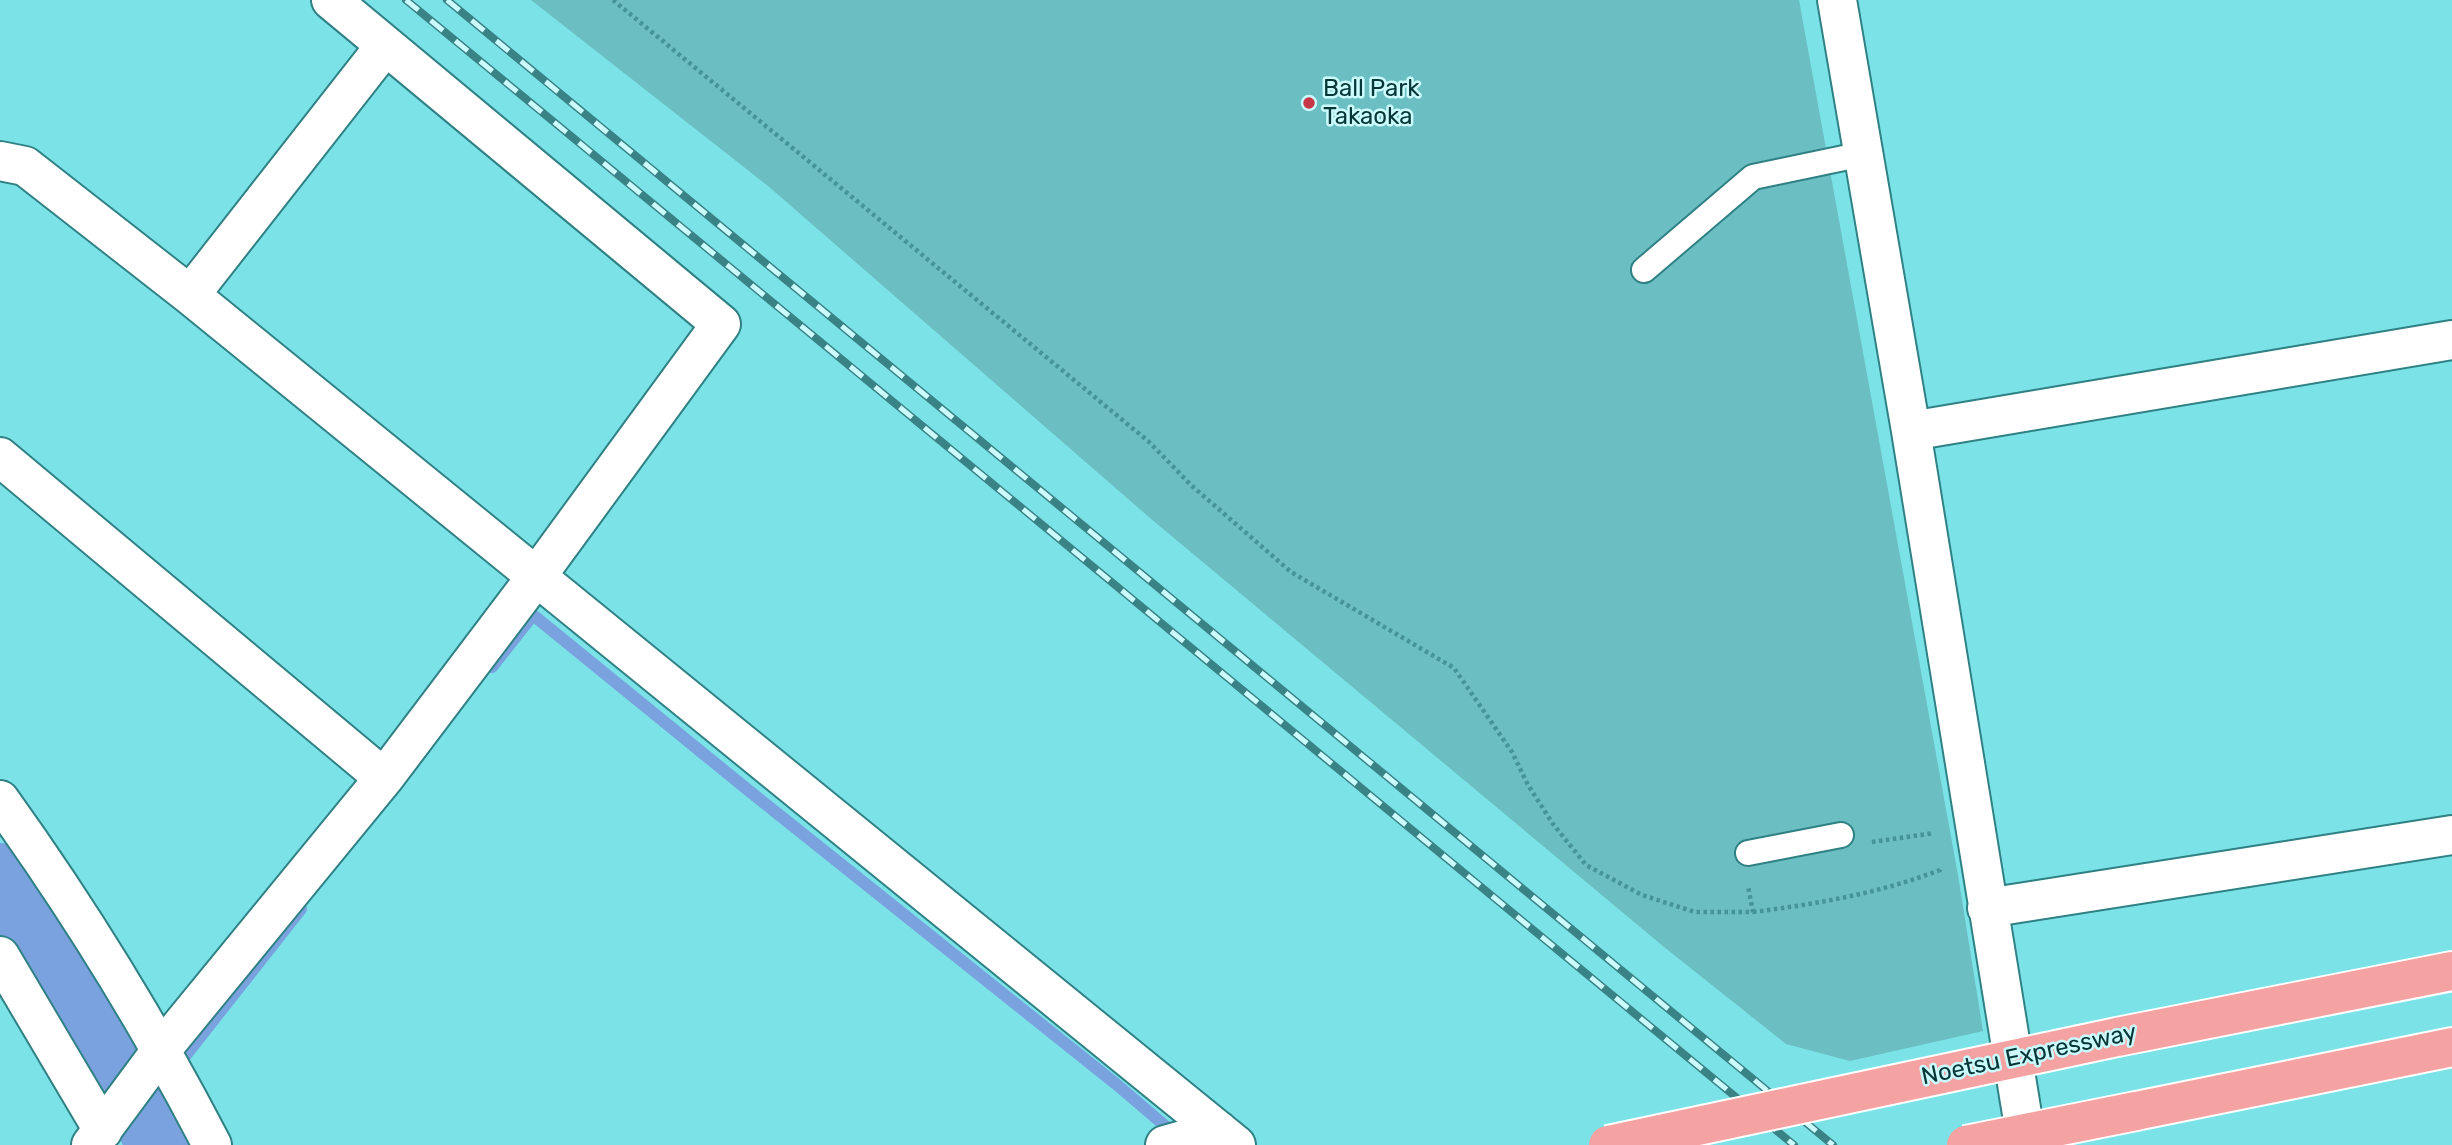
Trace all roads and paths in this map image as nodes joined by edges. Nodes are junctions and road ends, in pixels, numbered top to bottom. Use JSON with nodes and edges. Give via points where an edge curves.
{"nodes":[{"id":1,"x":331,"y":0,"type":"edge"},
{"id":2,"x":613,"y":0,"type":"edge"},
{"id":3,"x":1837,"y":0,"type":"edge"},
{"id":4,"x":385,"y":46,"type":"junction"},
{"id":5,"x":1863,"y":154,"type":"junction"},
{"id":6,"x":0,"y":161,"type":"edge"},
{"id":7,"x":1644,"y":270,"type":"dead end"},
{"id":8,"x":190,"y":295,"type":"junction"},
{"id":9,"x":2452,"y":340,"type":"edge"},
{"id":10,"x":1911,"y":431,"type":"junction"},
{"id":11,"x":0,"y":457,"type":"edge"},
{"id":12,"x":536,"y":577,"type":"junction"},
{"id":13,"x":384,"y":778,"type":"junction"},
{"id":14,"x":0,"y":800,"type":"edge"},
{"id":15,"x":1841,"y":835,"type":"joint"},
{"id":16,"x":2452,"y":835,"type":"edge"},
{"id":17,"x":1936,"y":845,"type":"dead end"},
{"id":18,"x":1748,"y":853,"type":"joint"},
{"id":19,"x":1938,"y":857,"type":"dead end"},
{"id":20,"x":1987,"y":908,"type":"junction"},
{"id":21,"x":1753,"y":912,"type":"junction"},
{"id":22,"x":0,"y":956,"type":"edge"},
{"id":23,"x":2452,"y":971,"type":"edge"},
{"id":24,"x":2452,"y":1047,"type":"edge"},
{"id":25,"x":162,"y":1049,"type":"junction"},
{"id":26,"x":101,"y":1131,"type":"edge"},
{"id":27,"x":1202,"y":1140,"type":"edge"},
{"id":28,"x":212,"y":1145,"type":"edge"},
{"id":29,"x":1608,"y":1145,"type":"edge"},
{"id":30,"x":1966,"y":1145,"type":"edge"},
{"id":31,"x":2027,"y":1145,"type":"edge"}],
"edges":[{"from":1,"to":4,"type":"street"},
{"from":2,"to":21,"type":"path","via":[[1148,440],[1191,485],[1292,572],[1454,668],[1512,752],[1553,824],[1586,865],[1642,895],[1695,912]]},
{"from":3,"to":5,"type":"street"},
{"from":4,"to":8,"type":"street"},
{"from":4,"to":12,"type":"street","via":[[721,324]]},
{"from":5,"to":7,"type":"lane","via":[[1753,177]]},
{"from":5,"to":10,"type":"street"},
{"from":6,"to":8,"type":"street","via":[[25,166]]},
{"from":8,"to":12,"type":"street"},
{"from":9,"to":10,"type":"street"},
{"from":10,"to":20,"type":"street"},
{"from":11,"to":13,"type":"street"},
{"from":12,"to":13,"type":"street"},
{"from":12,"to":27,"type":"street"},
{"from":13,"to":25,"type":"street"},
{"from":14,"to":25,"type":"street","via":[[52,871]]},
{"from":15,"to":17,"type":"path","via":[[1865,843],[1934,833]]},
{"from":15,"to":18,"type":"lane"},
{"from":16,"to":20,"type":"street"},
{"from":18,"to":21,"type":"path","via":[[1744,865]]},
{"from":19,"to":21,"type":"path","via":[[1940,870],[1913,880],[1814,905]]},
{"from":20,"to":31,"type":"street"},
{"from":22,"to":26,"type":"street"},
{"from":23,"to":29,"type":"highway","name":"Noetsu Expressway","bridge":true},
{"from":24,"to":30,"type":"highway","bridge":true},
{"from":25,"to":26,"type":"street"},
{"from":25,"to":28,"type":"street"}]}
